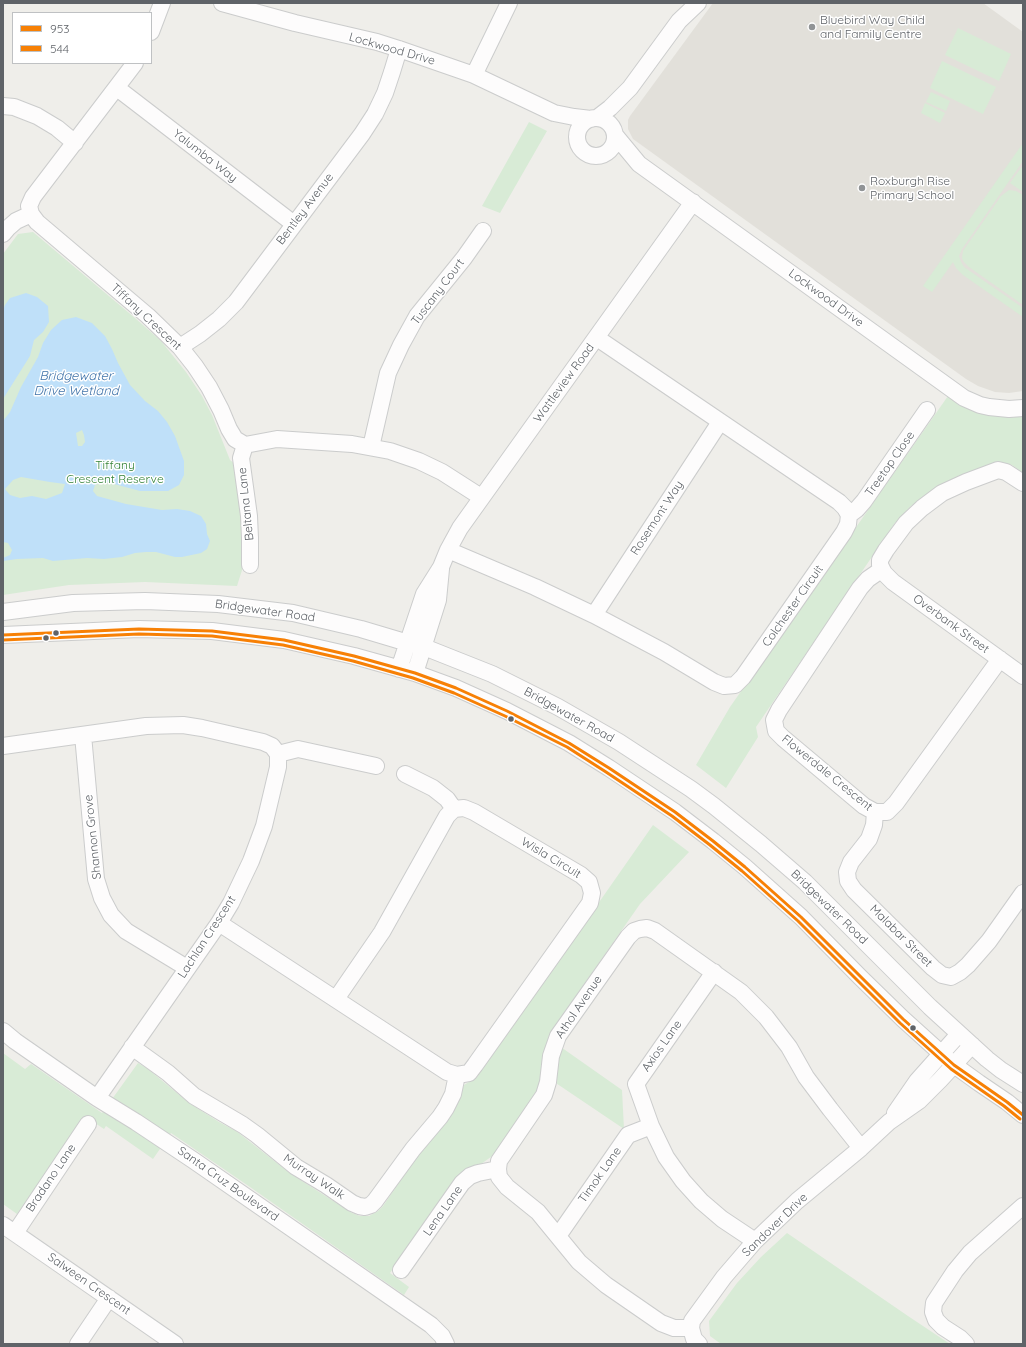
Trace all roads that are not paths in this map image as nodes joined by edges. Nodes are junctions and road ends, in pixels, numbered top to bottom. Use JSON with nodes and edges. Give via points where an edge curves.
{"nodes":[{"id":1,"x":162,"y":3,"type":"edge"},
{"id":2,"x":222,"y":3,"type":"edge"},
{"id":3,"x":509,"y":3,"type":"edge"},
{"id":4,"x":687,"y":3,"type":"edge"},
{"id":5,"x":698,"y":3,"type":"edge"},
{"id":6,"x":679,"y":21,"type":"junction"},
{"id":7,"x":152,"y":29,"type":"edge"},
{"id":8,"x":398,"y":49,"type":"junction"},
{"id":9,"x":134,"y":64,"type":"edge"},
{"id":10,"x":474,"y":75,"type":"junction"},
{"id":11,"x":117,"y":88,"type":"junction"},
{"id":12,"x":630,"y":88,"type":"junction"},
{"id":13,"x":3,"y":106,"type":"edge"},
{"id":14,"x":554,"y":113,"type":"junction"},
{"id":15,"x":594,"y":118,"type":"junction"},
{"id":16,"x":614,"y":132,"type":"junction"},
{"id":17,"x":578,"y":136,"type":"junction"},
{"id":18,"x":75,"y":143,"type":"junction"},
{"id":19,"x":606,"y":153,"type":"junction"},
{"id":20,"x":639,"y":164,"type":"junction"},
{"id":21,"x":693,"y":202,"type":"junction"},
{"id":22,"x":31,"y":214,"type":"junction"},
{"id":23,"x":294,"y":224,"type":"junction"},
{"id":24,"x":482,"y":231,"type":"dead end"},
{"id":25,"x":3,"y":234,"type":"edge"},
{"id":26,"x":597,"y":338,"type":"junction"},
{"id":27,"x":180,"y":347,"type":"junction"},
{"id":28,"x":1023,"y":408,"type":"edge"},
{"id":29,"x":927,"y":410,"type":"dead end"},
{"id":30,"x":720,"y":422,"type":"junction"},
{"id":31,"x":245,"y":444,"type":"junction"},
{"id":32,"x":371,"y":447,"type":"junction"},
{"id":33,"x":1023,"y":483,"type":"edge"},
{"id":34,"x":481,"y":497,"type":"junction"},
{"id":35,"x":849,"y":515,"type":"junction"},
{"id":36,"x":448,"y":550,"type":"junction"},
{"id":37,"x":250,"y":565,"type":"dead end"},
{"id":38,"x":441,"y":567,"type":"junction"},
{"id":39,"x":882,"y":570,"type":"junction"},
{"id":40,"x":3,"y":612,"type":"edge"},
{"id":41,"x":594,"y":615,"type":"junction"},
{"id":42,"x":3,"y":635,"type":"edge"},
{"id":43,"x":408,"y":642,"type":"junction"},
{"id":44,"x":424,"y":647,"type":"junction"},
{"id":45,"x":1000,"y":659,"type":"junction"},
{"id":46,"x":399,"y":669,"type":"junction"},
{"id":47,"x":415,"y":673,"type":"junction"},
{"id":48,"x":1023,"y":676,"type":"edge"},
{"id":49,"x":83,"y":735,"type":"junction"},
{"id":50,"x":3,"y":746,"type":"edge"},
{"id":51,"x":278,"y":754,"type":"junction"},
{"id":52,"x":376,"y":766,"type":"dead end"},
{"id":53,"x":405,"y":774,"type":"dead end"},
{"id":54,"x":454,"y":809,"type":"junction"},
{"id":55,"x":875,"y":812,"type":"junction"},
{"id":56,"x":1023,"y":893,"type":"edge"},
{"id":57,"x":219,"y":922,"type":"junction"},
{"id":58,"x":187,"y":968,"type":"junction"},
{"id":59,"x":714,"y":972,"type":"junction"},
{"id":60,"x":336,"y":999,"type":"junction"},
{"id":61,"x":3,"y":1031,"type":"edge"},
{"id":62,"x":959,"y":1034,"type":"junction"},
{"id":63,"x":972,"y":1045,"type":"junction"},
{"id":64,"x":132,"y":1047,"type":"junction"},
{"id":65,"x":942,"y":1054,"type":"junction"},
{"id":66,"x":954,"y":1065,"type":"junction"},
{"id":67,"x":457,"y":1075,"type":"junction"},
{"id":68,"x":1023,"y":1084,"type":"edge"},
{"id":69,"x":97,"y":1098,"type":"junction"},
{"id":70,"x":1023,"y":1116,"type":"edge"},
{"id":71,"x":889,"y":1122,"type":"junction"},
{"id":72,"x":88,"y":1124,"type":"dead end"},
{"id":73,"x":651,"y":1126,"type":"junction"},
{"id":74,"x":861,"y":1148,"type":"junction"},
{"id":75,"x":498,"y":1169,"type":"junction"},
{"id":76,"x":1023,"y":1206,"type":"edge"},
{"id":77,"x":9,"y":1229,"type":"edge"},
{"id":78,"x":558,"y":1236,"type":"junction"},
{"id":79,"x":755,"y":1241,"type":"junction"},
{"id":80,"x":401,"y":1270,"type":"dead end"},
{"id":81,"x":109,"y":1298,"type":"junction"},
{"id":82,"x":691,"y":1328,"type":"junction"},
{"id":83,"x":78,"y":1344,"type":"edge"},
{"id":84,"x":175,"y":1344,"type":"edge"},
{"id":85,"x":446,"y":1344,"type":"edge"},
{"id":86,"x":699,"y":1344,"type":"edge"},
{"id":87,"x":966,"y":1344,"type":"edge"}],
"edges":[{"from":1,"to":7,"type":"street"},
{"from":2,"to":8,"type":"street","name":"Lockwood Drive"},
{"from":3,"to":10,"type":"street"},
{"from":4,"to":6,"type":"street"},
{"from":5,"to":6,"type":"street"},
{"from":6,"to":12,"type":"street"},
{"from":8,"to":10,"type":"street","name":"Lockwood Drive"},
{"from":8,"to":23,"type":"street","name":"Bentley Avenue","via":[[385,93],[374,114],[362,134]]},
{"from":9,"to":11,"type":"street"},
{"from":10,"to":14,"type":"street","name":"Lockwood Drive"},
{"from":11,"to":18,"type":"street"},
{"from":11,"to":23,"type":"street","name":"Yalumba Way"},
{"from":12,"to":15,"type":"street","via":[[610,108]]},
{"from":12,"to":16,"type":"street","via":[[618,113]]},
{"from":13,"to":18,"type":"street","via":[[37,116]]},
{"from":14,"to":15,"type":"street","name":"Lockwood Drive"},
{"from":14,"to":17,"type":"street","name":"Lockwood Drive"},
{"from":15,"to":16,"type":"street","via":[[607,121]]},
{"from":15,"to":17,"type":"street","via":[[581,126]]},
{"from":16,"to":19,"type":"street","via":[[613,145]]},
{"from":16,"to":20,"type":"street","name":"Lockwood Drive"},
{"from":17,"to":19,"type":"street","via":[[584,152],[595,156]]},
{"from":18,"to":22,"type":"street","via":[[33,197],[29,206]]},
{"from":19,"to":20,"type":"street","name":"Lockwood Drive"},
{"from":20,"to":21,"type":"street","name":"Lockwood Drive"},
{"from":21,"to":26,"type":"street","name":"Wattleview Road"},
{"from":21,"to":28,"type":"street","name":"Lockwood Drive","via":[[964,398],[989,407]]},
{"from":22,"to":25,"type":"street","via":[[16,221]]},
{"from":22,"to":27,"type":"street","name":"Tiffany Crescent"},
{"from":23,"to":27,"type":"street","name":"Bentley Avenue","via":[[236,302],[219,319]]},
{"from":24,"to":32,"type":"street","name":"Tuscany Court","via":[[418,316],[401,345],[388,373]]},
{"from":26,"to":30,"type":"street"},
{"from":26,"to":34,"type":"street","name":"Wattleview Road"},
{"from":27,"to":31,"type":"street","name":"Tiffany Crescent","via":[[209,387],[235,439]]},
{"from":29,"to":35,"type":"street","name":"Treetop Close","via":[[864,501]]},
{"from":30,"to":35,"type":"street","via":[[839,502]]},
{"from":30,"to":41,"type":"street","name":"Rosemont Way"},
{"from":31,"to":32,"type":"street","via":[[277,439]]},
{"from":31,"to":37,"type":"street","name":"Beltana Lane","via":[[241,458],[249,516]]},
{"from":32,"to":34,"type":"street","via":[[431,466]]},
{"from":33,"to":39,"type":"street","via":[[998,470],[942,493],[900,530],[880,560]]},
{"from":34,"to":36,"type":"street","name":"Wattleview Road"},
{"from":35,"to":41,"type":"street","name":"Colchester Circuit","via":[[844,532],[735,685],[724,686],[714,682]]},
{"from":36,"to":38,"type":"street","name":"Wattleview Road"},
{"from":36,"to":41,"type":"street","name":"Colchester Circuit"},
{"from":38,"to":43,"type":"street","name":"Wattleview Road","via":[[424,594]]},
{"from":38,"to":44,"type":"street","name":"Wattleview Road","via":[[438,600]]},
{"from":39,"to":45,"type":"street","name":"Overbank Street","via":[[893,582]]},
{"from":39,"to":55,"type":"street","name":"Flowerdale Crescent","via":[[860,588],[774,720],[776,731],[783,738],[864,806]]},
{"from":40,"to":43,"type":"street","name":"Bridgewater Road","via":[[73,603],[145,601],[218,604],[293,613]]},
{"from":42,"to":46,"type":"street","name":"Bridgewater Road","via":[[139,628],[212,632],[284,640]]},
{"from":43,"to":44,"type":"street","name":"Bridgewater Road"},
{"from":43,"to":46,"type":"street","name":"Wattleview Road"},
{"from":44,"to":47,"type":"street","name":"Wattleview Road"},
{"from":44,"to":62,"type":"street","name":"Bridgewater Road","via":[[492,674],[558,707],[619,742],[691,789],[805,882]]},
{"from":45,"to":48,"type":"street","name":"Overbank Street"},
{"from":45,"to":55,"type":"street","name":"Flowerdale Crescent","via":[[896,803],[887,812]]},
{"from":46,"to":47,"type":"street","name":"Bridgewater Road"},
{"from":47,"to":65,"type":"street","name":"Bridgewater Road","via":[[481,698],[538,726],[675,812],[745,867],[796,912]]},
{"from":49,"to":50,"type":"street"},
{"from":49,"to":51,"type":"street","via":[[146,726],[183,725],[264,742],[272,746]]},
{"from":49,"to":58,"type":"street","name":"Shannon Grove","via":[[96,879],[102,898],[111,915],[126,931]]},
{"from":51,"to":52,"type":"street","via":[[298,749]]},
{"from":51,"to":57,"type":"street","name":"Lachlan Crescent","via":[[278,767],[259,843],[241,883]]},
{"from":53,"to":54,"type":"street","via":[[433,788],[447,799]]},
{"from":54,"to":60,"type":"street","via":[[447,816],[382,932]]},
{"from":54,"to":67,"type":"street","name":"Wisla Circuit","via":[[464,808],[474,812],[581,875],[589,882],[592,893],[590,903],[475,1065],[469,1073]]},
{"from":55,"to":56,"type":"street","name":"Malabar Street","via":[[869,839],[851,862],[847,872],[848,881],[854,890],[942,975],[951,977],[968,965],[989,941]]},
{"from":57,"to":58,"type":"street","name":"Lachlan Crescent"},
{"from":57,"to":60,"type":"street"},
{"from":58,"to":64,"type":"street","name":"Lachlan Crescent"},
{"from":59,"to":73,"type":"street","name":"Axios Lane","via":[[636,1084]]},
{"from":59,"to":74,"type":"street","name":"Athol Avenue","via":[[741,992],[766,1017],[789,1047],[806,1077]]},
{"from":59,"to":75,"type":"street","name":"Athol Avenue","via":[[655,931],[647,928],[634,931],[558,1036],[551,1056],[544,1095],[499,1161]]},
{"from":60,"to":67,"type":"street","via":[[447,1072]]},
{"from":61,"to":69,"type":"street","name":"Santa Cruz Boulevard"},
{"from":62,"to":63,"type":"street","name":"Bridgewater Road"},
{"from":62,"to":65,"type":"street","name":"Sandover Drive"},
{"from":63,"to":66,"type":"street","name":"Sandover Drive"},
{"from":63,"to":68,"type":"street","name":"Bridgewater Road","via":[[1001,1070]]},
{"from":64,"to":67,"type":"street","name":"Murray Walk","via":[[194,1096],[243,1125],[296,1167],[352,1203],[365,1207],[376,1201],[409,1154],[440,1117],[452,1094]]},
{"from":64,"to":69,"type":"street","name":"Lachlan Crescent"},
{"from":65,"to":66,"type":"street","name":"Bridgewater Road"},
{"from":65,"to":71,"type":"street","name":"Sandover Drive","via":[[917,1081]]},
{"from":66,"to":70,"type":"street","name":"Bridgewater Road"},
{"from":66,"to":71,"type":"street","name":"Sandover Drive","via":[[918,1101]]},
{"from":69,"to":85,"type":"street","name":"Santa Cruz Boulevard","via":[[187,1156],[431,1325]]},
{"from":71,"to":74,"type":"street","name":"Sandover Drive"},
{"from":72,"to":77,"type":"street","name":"Bradano Lane"},
{"from":73,"to":78,"type":"street","name":"Timok Lane","via":[[628,1135]]},
{"from":73,"to":79,"type":"street","via":[[666,1157],[683,1181],[722,1219]]},
{"from":74,"to":79,"type":"street","name":"Sandover Drive","via":[[797,1201]]},
{"from":75,"to":78,"type":"street","via":[[502,1182],[538,1212]]},
{"from":75,"to":80,"type":"street","name":"Lena Lane","via":[[470,1176],[462,1183]]},
{"from":76,"to":87,"type":"street","via":[[970,1253],[934,1303],[933,1312],[936,1320]]},
{"from":77,"to":81,"type":"street","name":"Salween Crescent"},
{"from":78,"to":82,"type":"street","via":[[580,1262],[606,1285],[661,1323],[674,1328]]},
{"from":79,"to":82,"type":"street","name":"Sandover Drive","via":[[697,1313]]},
{"from":81,"to":83,"type":"street"},
{"from":81,"to":84,"type":"street","name":"Salween Crescent"},
{"from":82,"to":86,"type":"street","via":[[694,1339]]}]}
